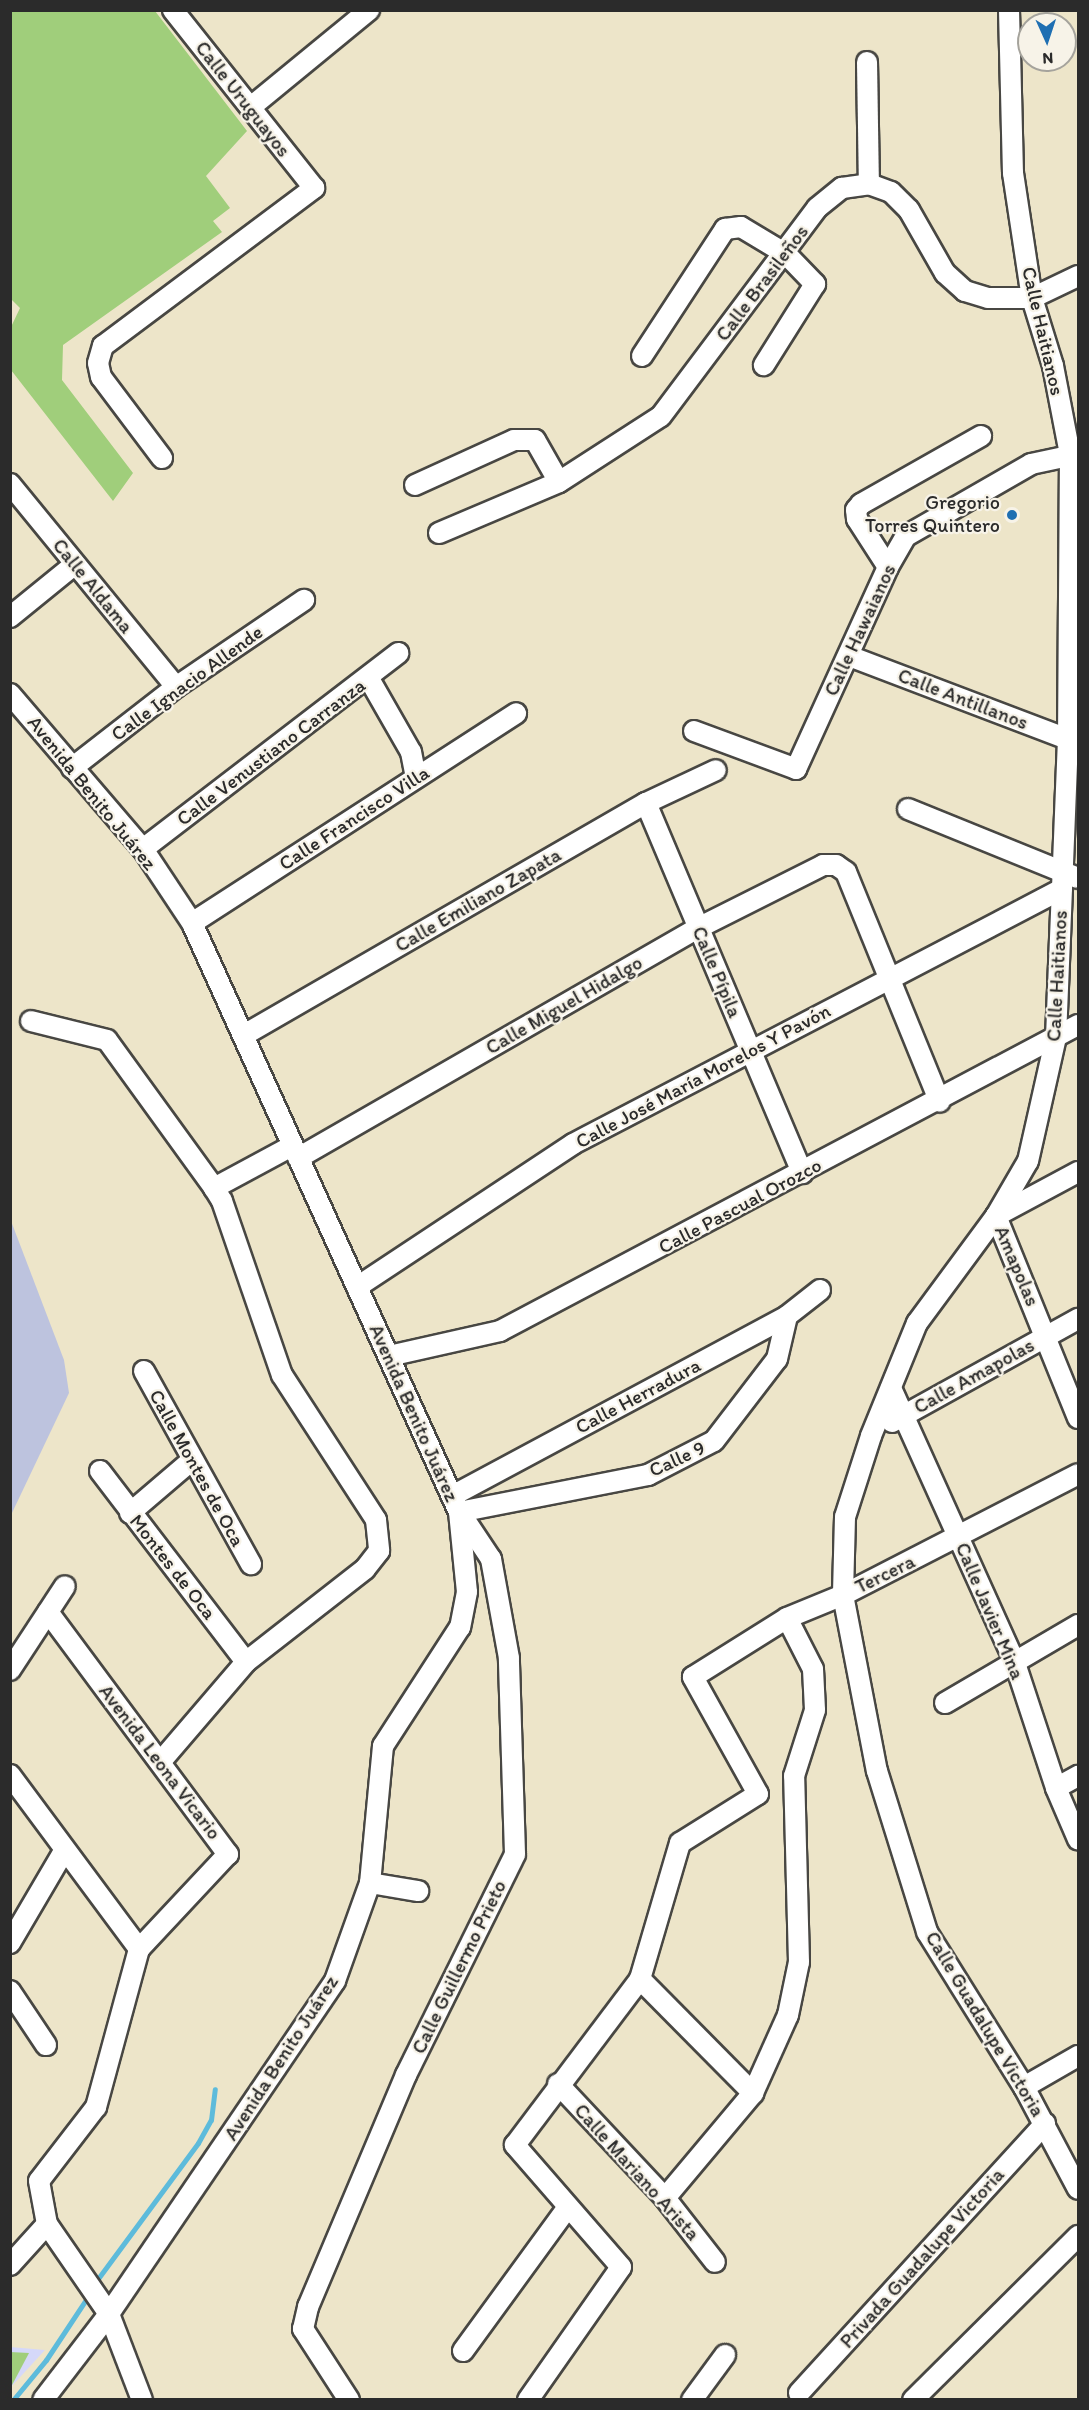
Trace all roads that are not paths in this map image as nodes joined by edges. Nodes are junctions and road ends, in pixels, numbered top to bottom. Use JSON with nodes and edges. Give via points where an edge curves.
{"nodes":[{"id":1,"x":173,"y":10,"type":"edge"},
{"id":2,"x":1009,"y":10,"type":"edge"},
{"id":3,"x":358,"y":14,"type":"edge"},
{"id":4,"x":867,"y":62,"type":"dead end"},
{"id":5,"x":251,"y":107,"type":"junction"},
{"id":6,"x":869,"y":184,"type":"junction"},
{"id":7,"x":786,"y":254,"type":"junction"},
{"id":8,"x":1078,"y":276,"type":"edge"},
{"id":9,"x":1032,"y":298,"type":"junction"},
{"id":10,"x":642,"y":356,"type":"dead end"},
{"id":11,"x":764,"y":365,"type":"dead end"},
{"id":12,"x":981,"y":436,"type":"dead end"},
{"id":13,"x":1074,"y":454,"type":"edge"},
{"id":14,"x":162,"y":458,"type":"dead end"},
{"id":15,"x":559,"y":482,"type":"junction"},
{"id":16,"x":10,"y":484,"type":"edge"},
{"id":17,"x":415,"y":485,"type":"dead end"},
{"id":18,"x":439,"y":533,"type":"dead end"},
{"id":19,"x":74,"y":565,"type":"junction"},
{"id":20,"x":888,"y":567,"type":"junction"},
{"id":21,"x":303,"y":600,"type":"dead end"},
{"id":22,"x":10,"y":617,"type":"edge"},
{"id":23,"x":398,"y":653,"type":"dead end"},
{"id":24,"x":849,"y":656,"type":"junction"},
{"id":25,"x":368,"y":677,"type":"junction"},
{"id":26,"x":176,"y":687,"type":"junction"},
{"id":27,"x":10,"y":694,"type":"edge"},
{"id":28,"x":516,"y":713,"type":"dead end"},
{"id":29,"x":694,"y":731,"type":"dead end"},
{"id":30,"x":1073,"y":739,"type":"edge"},
{"id":31,"x":72,"y":768,"type":"junction"},
{"id":32,"x":716,"y":771,"type":"dead end"},
{"id":33,"x":416,"y":778,"type":"junction"},
{"id":34,"x":646,"y":803,"type":"junction"},
{"id":35,"x":908,"y":809,"type":"dead end"},
{"id":36,"x":143,"y":849,"type":"junction"},
{"id":37,"x":1068,"y":879,"type":"edge"},
{"id":38,"x":192,"y":923,"type":"junction"},
{"id":39,"x":698,"y":928,"type":"junction"},
{"id":40,"x":890,"y":978,"type":"junction"},
{"id":41,"x":32,"y":1021,"type":"dead end"},
{"id":42,"x":1078,"y":1025,"type":"edge"},
{"id":43,"x":244,"y":1035,"type":"junction"},
{"id":44,"x":1056,"y":1037,"type":"junction"},
{"id":45,"x":750,"y":1050,"type":"junction"},
{"id":46,"x":940,"y":1102,"type":"junction"},
{"id":47,"x":295,"y":1152,"type":"junction"},
{"id":48,"x":1078,"y":1172,"type":"edge"},
{"id":49,"x":802,"y":1173,"type":"junction"},
{"id":50,"x":214,"y":1188,"type":"junction"},
{"id":51,"x":996,"y":1216,"type":"junction"},
{"id":52,"x":357,"y":1287,"type":"junction"},
{"id":53,"x":820,"y":1290,"type":"dead end"},
{"id":54,"x":788,"y":1316,"type":"junction"},
{"id":55,"x":1078,"y":1319,"type":"edge"},
{"id":56,"x":1047,"y":1335,"type":"junction"},
{"id":57,"x":389,"y":1356,"type":"junction"},
{"id":58,"x":144,"y":1371,"type":"dead end"},
{"id":59,"x":891,"y":1388,"type":"junction"},
{"id":60,"x":904,"y":1415,"type":"junction"},
{"id":61,"x":1078,"y":1418,"type":"edge"},
{"id":62,"x":871,"y":1436,"type":"junction"},
{"id":63,"x":192,"y":1460,"type":"junction"},
{"id":64,"x":100,"y":1471,"type":"dead end"},
{"id":65,"x":1078,"y":1474,"type":"edge"},
{"id":66,"x":456,"y":1504,"type":"junction"},
{"id":67,"x":130,"y":1513,"type":"junction"},
{"id":68,"x":959,"y":1538,"type":"junction"},
{"id":69,"x":251,"y":1564,"type":"dead end"},
{"id":70,"x":65,"y":1586,"type":"dead end"},
{"id":71,"x":843,"y":1595,"type":"junction"},
{"id":72,"x":48,"y":1612,"type":"junction"},
{"id":73,"x":787,"y":1618,"type":"junction"},
{"id":74,"x":1078,"y":1625,"type":"edge"},
{"id":75,"x":1014,"y":1660,"type":"junction"},
{"id":76,"x":246,"y":1662,"type":"junction"},
{"id":77,"x":10,"y":1670,"type":"edge"},
{"id":78,"x":945,"y":1703,"type":"dead end"},
{"id":79,"x":161,"y":1761,"type":"junction"},
{"id":80,"x":10,"y":1775,"type":"edge"},
{"id":81,"x":1078,"y":1776,"type":"edge"},
{"id":82,"x":1056,"y":1788,"type":"junction"},
{"id":83,"x":1078,"y":1839,"type":"edge"},
{"id":84,"x":64,"y":1851,"type":"junction"},
{"id":85,"x":370,"y":1883,"type":"junction"},
{"id":86,"x":418,"y":1891,"type":"dead end"},
{"id":87,"x":10,"y":1943,"type":"edge"},
{"id":88,"x":139,"y":1949,"type":"junction"},
{"id":89,"x":640,"y":1979,"type":"junction"},
{"id":90,"x":10,"y":1991,"type":"edge"},
{"id":91,"x":46,"y":2045,"type":"dead end"},
{"id":92,"x":1078,"y":2056,"type":"edge"},
{"id":93,"x":558,"y":2084,"type":"junction"},
{"id":94,"x":1024,"y":2087,"type":"junction"},
{"id":95,"x":753,"y":2093,"type":"junction"},
{"id":96,"x":1045,"y":2124,"type":"junction"},
{"id":97,"x":1078,"y":2189,"type":"edge"},
{"id":98,"x":665,"y":2198,"type":"junction"},
{"id":99,"x":568,"y":2207,"type":"junction"},
{"id":100,"x":47,"y":2224,"type":"junction"},
{"id":101,"x":1078,"y":2236,"type":"edge"},
{"id":102,"x":715,"y":2262,"type":"dead end"},
{"id":103,"x":10,"y":2265,"type":"edge"},
{"id":104,"x":109,"y":2314,"type":"junction"},
{"id":105,"x":463,"y":2351,"type":"dead end"},
{"id":106,"x":724,"y":2355,"type":"dead end"},
{"id":107,"x":799,"y":2393,"type":"dead end"},
{"id":108,"x":43,"y":2400,"type":"edge"},
{"id":109,"x":142,"y":2400,"type":"edge"},
{"id":110,"x":349,"y":2400,"type":"edge"},
{"id":111,"x":528,"y":2400,"type":"edge"},
{"id":112,"x":692,"y":2400,"type":"edge"},
{"id":113,"x":913,"y":2400,"type":"edge"}],
"edges":[{"from":1,"to":5,"type":"street","name":"Calle Uruguayos"},
{"from":2,"to":9,"type":"street","name":"Calle Haitianos","via":[[1013,173]]},
{"from":3,"to":5,"type":"street"},
{"from":4,"to":6,"type":"street"},
{"from":5,"to":14,"type":"street","name":"Calle Uruguayos","via":[[314,188],[103,346],[98,363],[101,377]]},
{"from":6,"to":7,"type":"street","name":"Calle Brasileños","via":[[842,188],[817,208]]},
{"from":6,"to":9,"type":"street","via":[[891,192],[909,210],[945,273],[965,291],[988,298]]},
{"from":7,"to":10,"type":"street","via":[[741,226],[725,230]]},
{"from":7,"to":11,"type":"street","via":[[815,284]]},
{"from":7,"to":15,"type":"street","name":"Calle Brasileños","via":[[661,416]]},
{"from":8,"to":9,"type":"street"},
{"from":9,"to":13,"type":"street","name":"Calle Haitianos"},
{"from":12,"to":20,"type":"street","via":[[856,510],[857,519]]},
{"from":13,"to":20,"type":"street","name":"Calle Hawaianos","via":[[1031,464],[906,536]]},
{"from":13,"to":30,"type":"street","name":"Calle Haitianos"},
{"from":15,"to":17,"type":"street","via":[[535,440],[514,440]]},
{"from":15,"to":18,"type":"street","name":"Calle Brasileños"},
{"from":16,"to":19,"type":"street","name":"Calle Aldama"},
{"from":19,"to":22,"type":"street"},
{"from":19,"to":26,"type":"street","name":"Calle Aldama"},
{"from":20,"to":24,"type":"street","name":"Calle Hawaianos"},
{"from":21,"to":26,"type":"street","name":"Calle Ignacio Allende"},
{"from":23,"to":25,"type":"street","name":"Calle Venustiano Carranza"},
{"from":24,"to":29,"type":"street","name":"Calle Hawaianos","via":[[796,769]]},
{"from":24,"to":30,"type":"street","name":"Calle Antillanos"},
{"from":25,"to":33,"type":"street","via":[[411,752]]},
{"from":25,"to":36,"type":"street","name":"Calle Venustiano Carranza"},
{"from":26,"to":31,"type":"street","name":"Calle Ignacio Allende"},
{"from":27,"to":31,"type":"street","name":"Avenida Benito Juárez"},
{"from":28,"to":33,"type":"street","name":"Calle Francisco Villa"},
{"from":30,"to":37,"type":"street","name":"Calle Haitianos"},
{"from":31,"to":36,"type":"street","name":"Avenida Benito Juárez"},
{"from":32,"to":34,"type":"street","name":"Calle Emiliano Zapata"},
{"from":33,"to":38,"type":"street","name":"Calle Francisco Villa"},
{"from":34,"to":39,"type":"street","name":"Calle Pípila"},
{"from":34,"to":43,"type":"street","name":"Calle Emiliano Zapata"},
{"from":35,"to":37,"type":"street"},
{"from":36,"to":38,"type":"street","name":"Avenida Benito Juárez"},
{"from":37,"to":40,"type":"street","name":"Calle José María Morelos Y Pavón"},
{"from":37,"to":44,"type":"street","name":"Calle Haitianos"},
{"from":38,"to":43,"type":"street","name":"Avenida Benito Juárez"},
{"from":39,"to":40,"type":"street","name":"Calle Miguel Hidalgo","via":[[823,865],[836,865],[846,872]]},
{"from":39,"to":45,"type":"street","name":"Calle Pípila"},
{"from":39,"to":47,"type":"street","name":"Calle Miguel Hidalgo"},
{"from":40,"to":45,"type":"street","name":"Calle José María Morelos Y Pavón"},
{"from":40,"to":46,"type":"street"},
{"from":41,"to":50,"type":"street","via":[[107,1040]]},
{"from":42,"to":44,"type":"street","name":"Calle Pascual Orozco"},
{"from":43,"to":47,"type":"street","name":"Avenida Benito Juárez"},
{"from":44,"to":46,"type":"street","name":"Calle Pascual Orozco"},
{"from":44,"to":51,"type":"street","name":"Calle Haitianos","via":[[1028,1161]]},
{"from":45,"to":49,"type":"street","name":"Calle Pípila"},
{"from":45,"to":52,"type":"street","name":"Calle José María Morelos Y Pavón","via":[[573,1144]]},
{"from":46,"to":49,"type":"street","name":"Calle Pascual Orozco"},
{"from":47,"to":50,"type":"street","name":"Calle Miguel Hidalgo"},
{"from":47,"to":52,"type":"street","name":"Avenida Benito Juárez"},
{"from":48,"to":51,"type":"street"},
{"from":49,"to":57,"type":"street","name":"Calle Pascual Orozco","via":[[500,1331]]},
{"from":50,"to":76,"type":"street","via":[[222,1201],[282,1375],[376,1520],[379,1551],[365,1569]]},
{"from":51,"to":56,"type":"street","name":"Amapolas"},
{"from":51,"to":59,"type":"street","name":"Calle Guadalupe Victoria","via":[[917,1323]]},
{"from":52,"to":57,"type":"street","name":"Avenida Benito Juárez"},
{"from":53,"to":54,"type":"street","name":"Calle Herradura"},
{"from":54,"to":66,"type":"street","name":"Calle Herradura"},
{"from":54,"to":66,"type":"street","name":"Calle 9","via":[[777,1359],[714,1441],[648,1474]]},
{"from":55,"to":56,"type":"street","name":"Calle Amapolas"},
{"from":56,"to":60,"type":"street","name":"Calle Amapolas"},
{"from":56,"to":61,"type":"street","name":"Amapolas"},
{"from":57,"to":66,"type":"street","name":"Avenida Benito Juárez"},
{"from":58,"to":63,"type":"street","name":"Calle Montes de Oca"},
{"from":59,"to":60,"type":"street","name":"Calle Javier Mina"},
{"from":59,"to":62,"type":"street","name":"Calle Guadalupe Victoria"},
{"from":60,"to":62,"type":"street","name":"Calle Amapolas"},
{"from":60,"to":68,"type":"street","name":"Calle Javier Mina"},
{"from":62,"to":71,"type":"street","name":"Calle Guadalupe Victoria","via":[[845,1517]]},
{"from":63,"to":67,"type":"street"},
{"from":63,"to":69,"type":"street","name":"Calle Montes de Oca"},
{"from":64,"to":67,"type":"street","name":"Montes de Oca"},
{"from":65,"to":68,"type":"street","name":"Tercera"},
{"from":66,"to":85,"type":"street","name":"Avenida Benito Juárez","via":[[467,1592],[459,1627],[383,1746]]},
{"from":66,"to":110,"type":"street","name":"Calle Guillermo Prieto","via":[[491,1559],[508,1658],[515,1854],[406,2074],[308,2307],[303,2329]]},
{"from":67,"to":76,"type":"street","name":"Montes de Oca"},
{"from":68,"to":71,"type":"street","name":"Tercera"},
{"from":68,"to":75,"type":"street","name":"Calle Javier Mina"},
{"from":70,"to":72,"type":"street"},
{"from":71,"to":73,"type":"street","name":"Tercera"},
{"from":71,"to":94,"type":"street","name":"Calle Guadalupe Victoria","via":[[877,1771],[927,1932]]},
{"from":72,"to":77,"type":"street"},
{"from":72,"to":79,"type":"street","name":"Avenida Leona Vicario"},
{"from":73,"to":89,"type":"street","name":"Tercera","via":[[693,1677],[758,1794],[680,1843]]},
{"from":73,"to":95,"type":"street","via":[[813,1669],[815,1710],[794,1776],[799,1962],[788,2015]]},
{"from":74,"to":75,"type":"street"},
{"from":75,"to":78,"type":"street"},
{"from":75,"to":82,"type":"street","name":"Calle Javier Mina"},
{"from":76,"to":79,"type":"street"},
{"from":79,"to":88,"type":"street","name":"Avenida Leona Vicario","via":[[228,1854]]},
{"from":80,"to":84,"type":"street"},
{"from":81,"to":82,"type":"street"},
{"from":82,"to":83,"type":"street","name":"Calle Javier Mina"},
{"from":84,"to":87,"type":"street"},
{"from":84,"to":88,"type":"street"},
{"from":85,"to":86,"type":"street"},
{"from":85,"to":104,"type":"street","name":"Avenida Benito Juárez","via":[[335,1981]]},
{"from":88,"to":100,"type":"street","name":"Avenida Leona Vicario","via":[[96,2107],[39,2181]]},
{"from":89,"to":93,"type":"street"},
{"from":89,"to":95,"type":"street"},
{"from":90,"to":91,"type":"street"},
{"from":92,"to":94,"type":"street"},
{"from":93,"to":98,"type":"street","name":"Calle Mariano Arista"},
{"from":93,"to":99,"type":"street","via":[[515,2145]]},
{"from":94,"to":96,"type":"street","name":"Calle Guadalupe Victoria"},
{"from":95,"to":98,"type":"street"},
{"from":96,"to":97,"type":"street","name":"Calle Guadalupe Victoria"},
{"from":96,"to":107,"type":"street","name":"Privada Guadalupe Victoria"},
{"from":98,"to":102,"type":"street","name":"Calle Mariano Arista"},
{"from":99,"to":105,"type":"street"},
{"from":99,"to":111,"type":"street","via":[[621,2267]]},
{"from":100,"to":103,"type":"street"},
{"from":100,"to":104,"type":"street","name":"Avenida Leona Vicario"},
{"from":101,"to":113,"type":"street"},
{"from":104,"to":108,"type":"street","name":"Avenida Benito Juárez"},
{"from":104,"to":109,"type":"street","name":"Avenida Leona Vicario"},
{"from":106,"to":112,"type":"street"}]}
